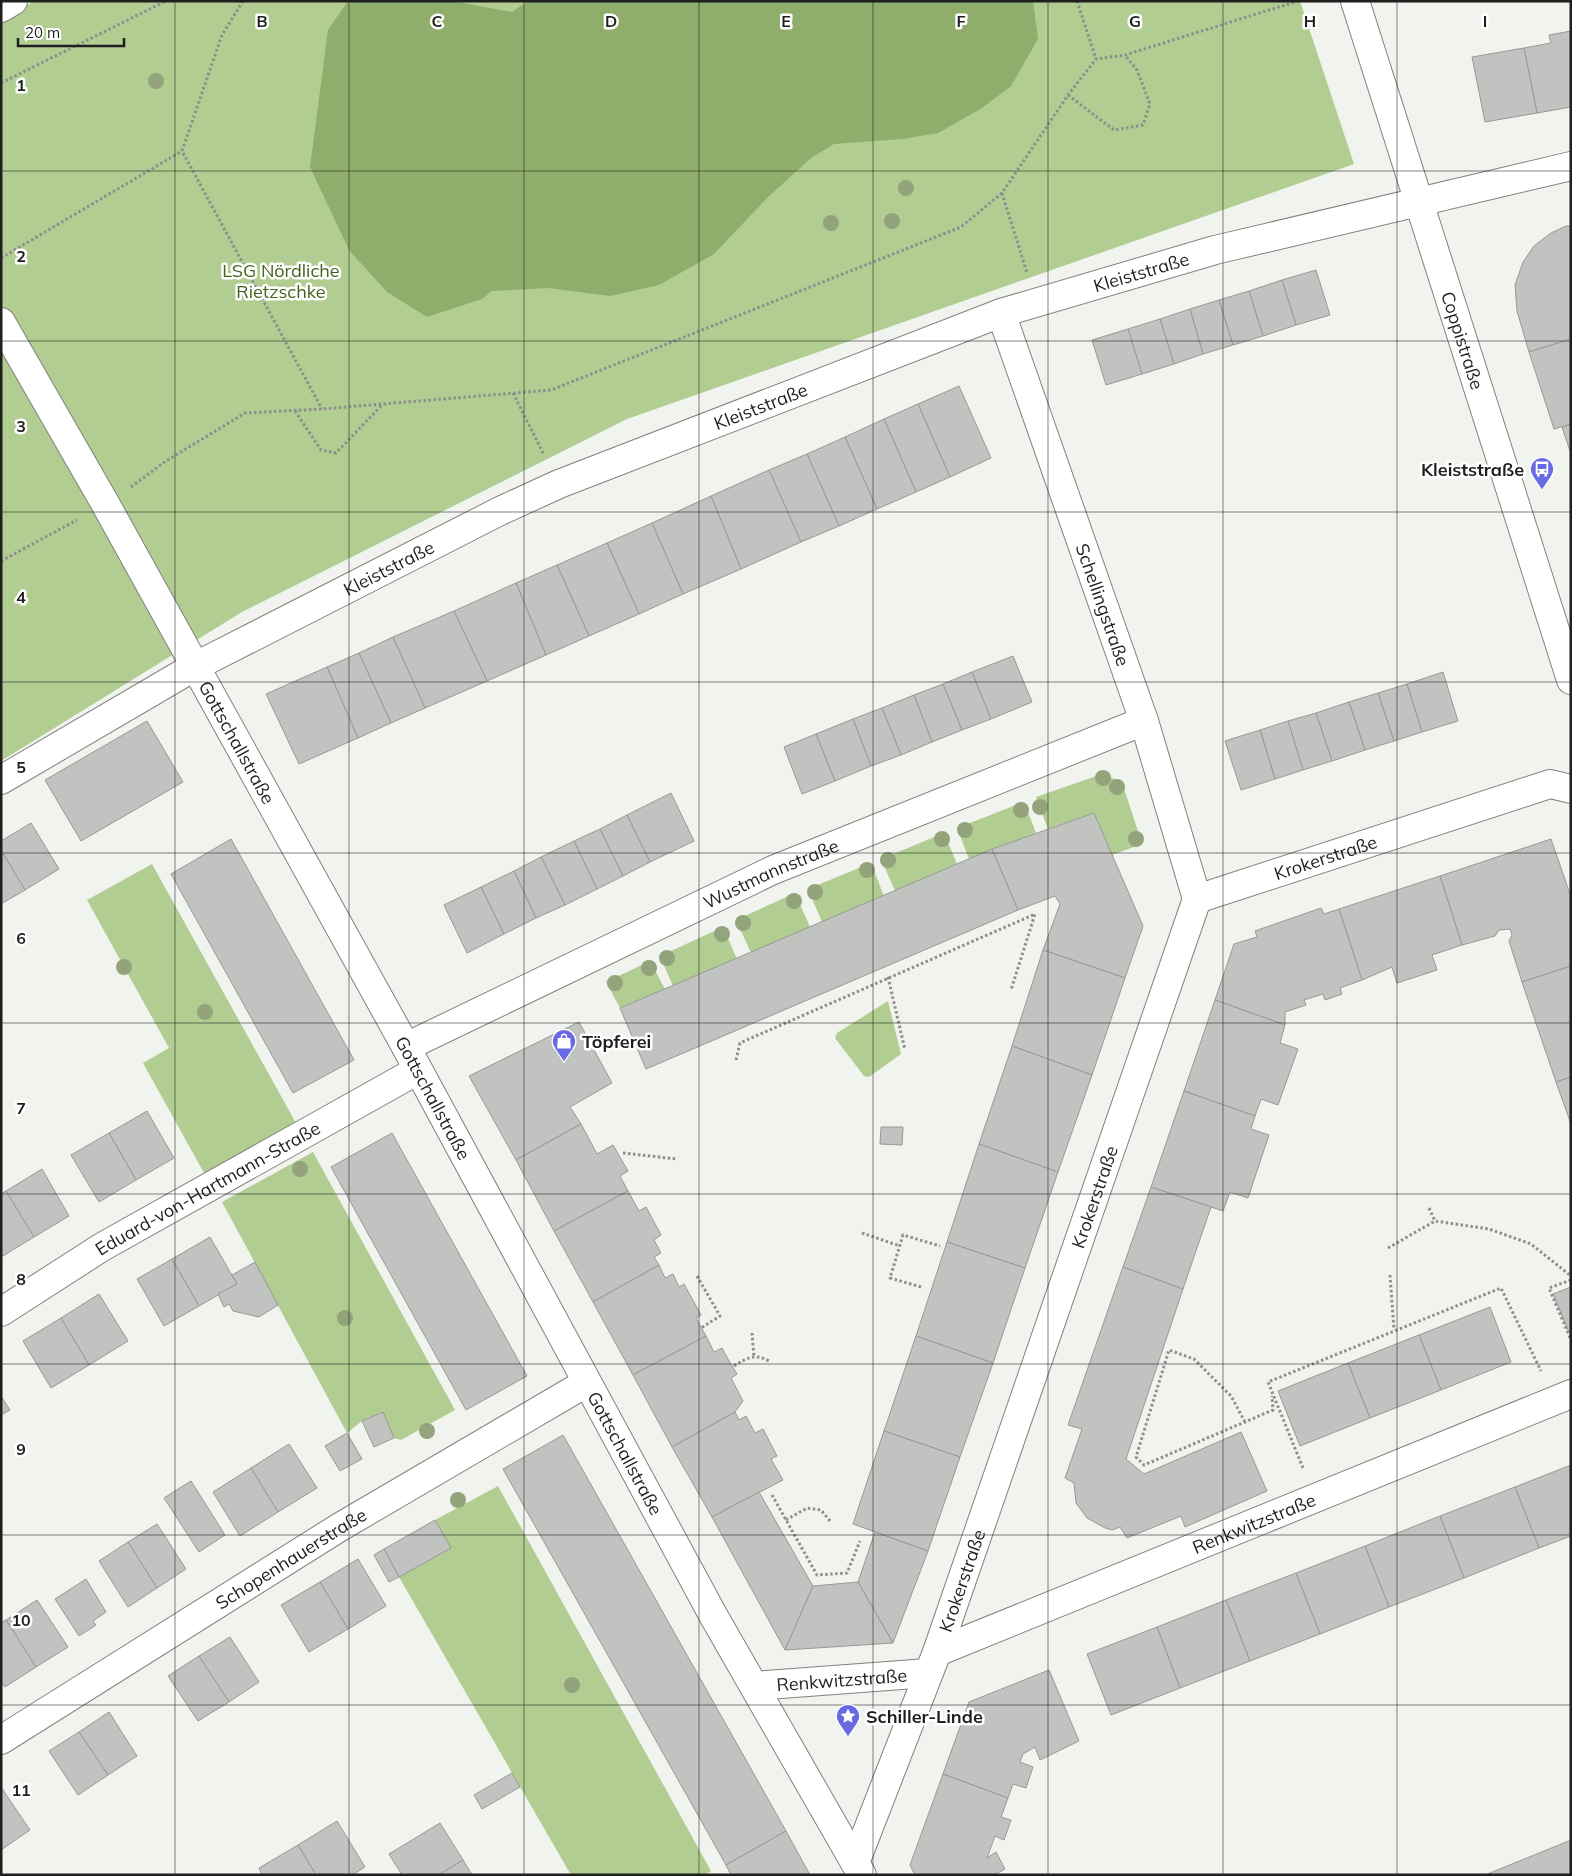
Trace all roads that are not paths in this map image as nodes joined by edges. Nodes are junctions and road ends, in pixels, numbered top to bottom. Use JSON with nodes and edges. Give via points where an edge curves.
{"nodes":[{"id":1,"x":13,"y":1,"type":"edge"},
{"id":2,"x":1355,"y":1,"type":"edge"},
{"id":3,"x":1,"y":8,"type":"edge"},
{"id":4,"x":1571,"y":166,"type":"edge"},
{"id":5,"x":1417,"y":202,"type":"junction"},
{"id":6,"x":1001,"y":313,"type":"junction"},
{"id":7,"x":1,"y":322,"type":"edge"},
{"id":8,"x":194,"y":667,"type":"junction"},
{"id":9,"x":1571,"y":680,"type":"edge"},
{"id":10,"x":1144,"y":721,"type":"junction"},
{"id":11,"x":1,"y":780,"type":"edge"},
{"id":12,"x":1571,"y":789,"type":"edge"},
{"id":13,"x":1197,"y":899,"type":"junction"},
{"id":14,"x":412,"y":1058,"type":"junction"},
{"id":15,"x":1,"y":1312,"type":"edge"},
{"id":16,"x":586,"y":1383,"type":"junction"},
{"id":17,"x":1563,"y":1397,"type":"edge"},
{"id":18,"x":933,"y":1662,"type":"junction"},
{"id":19,"x":754,"y":1686,"type":"junction"},
{"id":20,"x":1,"y":1740,"type":"edge"},
{"id":21,"x":858,"y":1869,"type":"edge"}],
"edges":[{"from":1,"to":3,"type":"street"},
{"from":2,"to":5,"type":"street","name":"Coppistraße"},
{"from":4,"to":5,"type":"street","name":"Kleiststraße"},
{"from":5,"to":6,"type":"street","name":"Kleiststraße","via":[[1215,250]]},
{"from":5,"to":9,"type":"street","name":"Coppistraße"},
{"from":6,"to":8,"type":"street","name":"Kleiststraße","via":[[559,484]]},
{"from":6,"to":10,"type":"street","name":"Schellingstraße"},
{"from":7,"to":8,"type":"street","name":"Gottschallstraße"},
{"from":8,"to":11,"type":"street","name":"Kleiststraße"},
{"from":8,"to":14,"type":"street","name":"Gottschallstraße"},
{"from":10,"to":13,"type":"street","name":"Schellingstraße"},
{"from":10,"to":14,"type":"street","name":"Wustmannstraße","via":[[773,870]]},
{"from":12,"to":13,"type":"street","name":"Krokerstraße","via":[[1550,784]]},
{"from":13,"to":18,"type":"street","name":"Krokerstraße"},
{"from":14,"to":15,"type":"street","name":"Eduard-von-Hartmann-Straße"},
{"from":14,"to":16,"type":"street","name":"Gottschallstraße"},
{"from":16,"to":19,"type":"street","name":"Gottschallstraße"},
{"from":16,"to":20,"type":"street","name":"Schopenhauerstraße","via":[[340,1526]]},
{"from":17,"to":18,"type":"street","name":"Renkwitzstraße"},
{"from":18,"to":19,"type":"street","name":"Renkwitzstraße"},
{"from":18,"to":21,"type":"street","name":"Krokerstraße"},
{"from":19,"to":21,"type":"street","name":"Gottschallstraße"}]}
